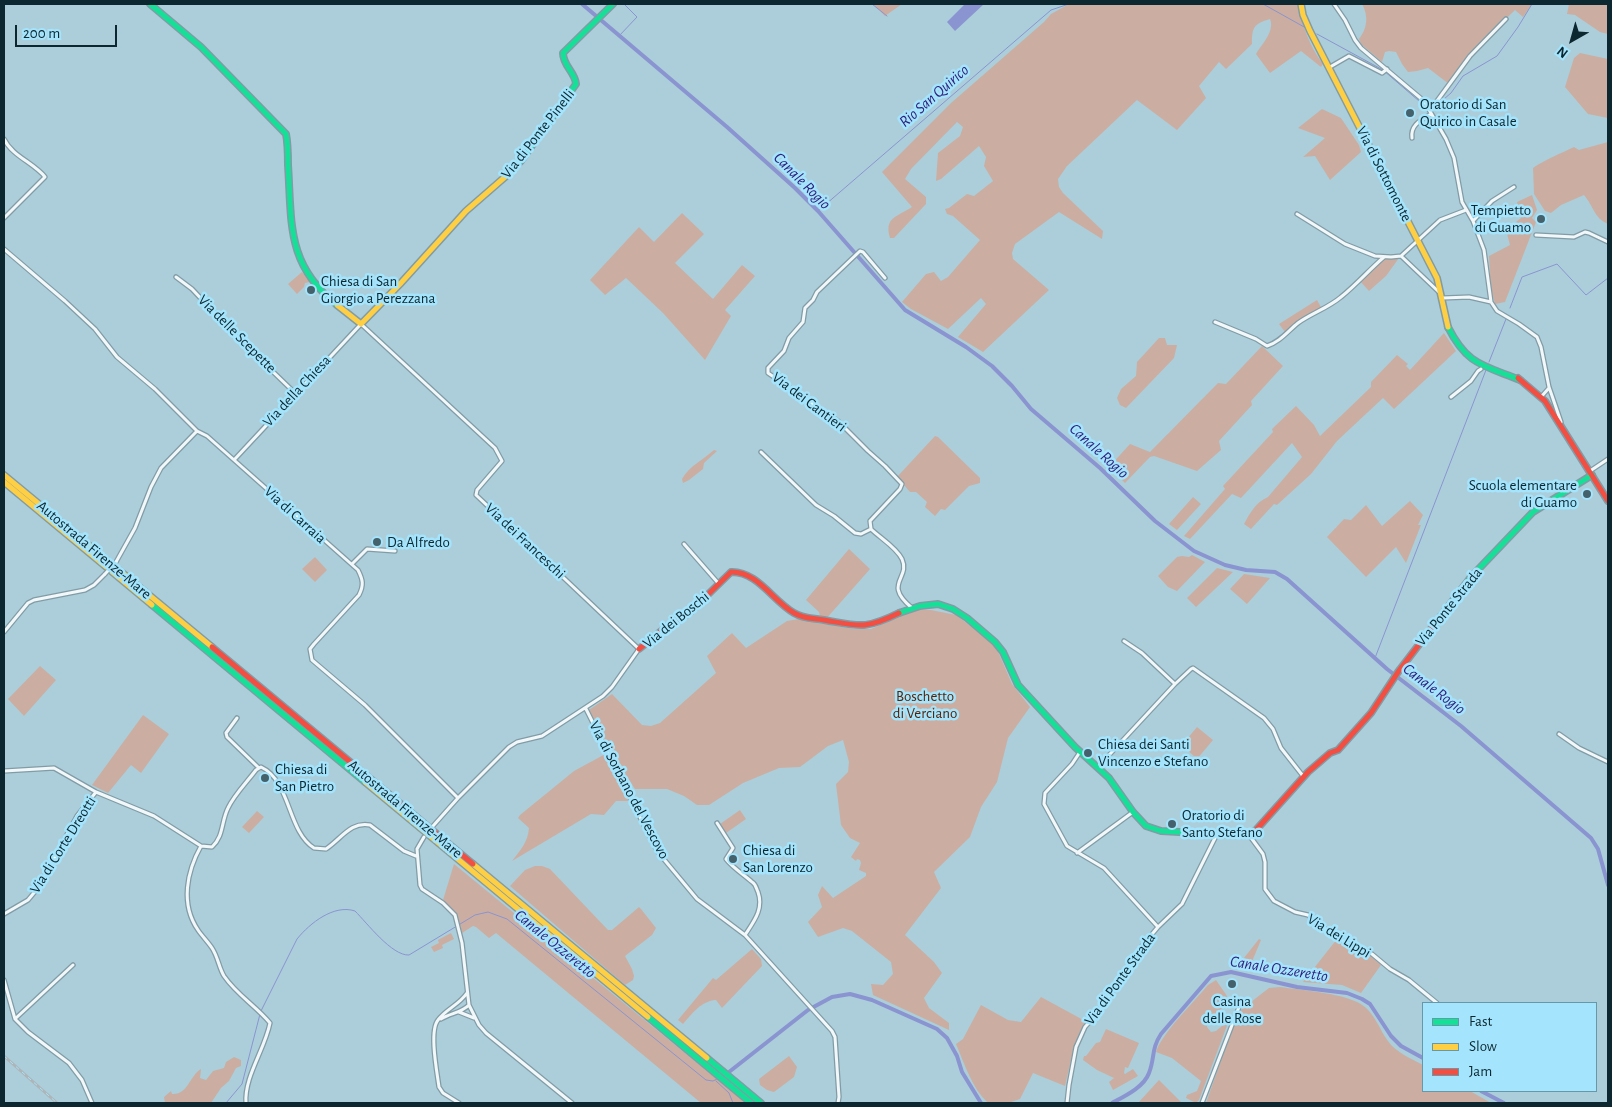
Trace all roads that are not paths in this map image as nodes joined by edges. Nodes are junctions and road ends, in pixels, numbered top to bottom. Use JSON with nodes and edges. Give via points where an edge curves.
{"nodes":[{"id":1,"x":150,"y":4,"type":"edge"},
{"id":2,"x":613,"y":4,"type":"edge"},
{"id":3,"x":1301,"y":4,"type":"edge"},
{"id":4,"x":1334,"y":4,"type":"edge"},
{"id":5,"x":1506,"y":19,"type":"dead end"},
{"id":6,"x":1330,"y":67,"type":"junction"},
{"id":7,"x":1385,"y":70,"type":"junction"},
{"id":8,"x":1427,"y":106,"type":"junction"},
{"id":9,"x":1431,"y":114,"type":"junction"},
{"id":10,"x":1412,"y":138,"type":"dead end"},
{"id":11,"x":4,"y":139,"type":"edge"},
{"id":12,"x":1514,"y":187,"type":"dead end"},
{"id":13,"x":1466,"y":210,"type":"junction"},
{"id":14,"x":1297,"y":214,"type":"dead end"},
{"id":15,"x":4,"y":218,"type":"edge"},
{"id":16,"x":1473,"y":221,"type":"junction"},
{"id":17,"x":1536,"y":235,"type":"dead end"},
{"id":18,"x":1418,"y":239,"type":"junction"},
{"id":19,"x":1608,"y":242,"type":"edge"},
{"id":20,"x":4,"y":249,"type":"edge"},
{"id":21,"x":1401,"y":256,"type":"junction"},
{"id":22,"x":1384,"y":258,"type":"junction"},
{"id":23,"x":176,"y":277,"type":"dead end"},
{"id":24,"x":884,"y":278,"type":"dead end"},
{"id":25,"x":1442,"y":297,"type":"junction"},
{"id":26,"x":1491,"y":302,"type":"junction"},
{"id":27,"x":1215,"y":322,"type":"dead end"},
{"id":28,"x":361,"y":324,"type":"junction"},
{"id":29,"x":1459,"y":346,"type":"junction"},
{"id":30,"x":1484,"y":369,"type":"junction"},
{"id":31,"x":1520,"y":380,"type":"junction"},
{"id":32,"x":1549,"y":387,"type":"junction"},
{"id":33,"x":295,"y":393,"type":"junction"},
{"id":34,"x":1552,"y":394,"type":"junction"},
{"id":35,"x":1451,"y":397,"type":"dead end"},
{"id":36,"x":1543,"y":399,"type":"junction"},
{"id":37,"x":1562,"y":425,"type":"junction"},
{"id":38,"x":197,"y":430,"type":"junction"},
{"id":39,"x":761,"y":452,"type":"dead end"},
{"id":40,"x":1608,"y":459,"type":"edge"},
{"id":41,"x":234,"y":460,"type":"junction"},
{"id":42,"x":1591,"y":473,"type":"junction"},
{"id":43,"x":4,"y":475,"type":"edge"},
{"id":44,"x":4,"y":482,"type":"edge"},
{"id":45,"x":1608,"y":501,"type":"edge"},
{"id":46,"x":871,"y":530,"type":"junction"},
{"id":47,"x":684,"y":544,"type":"dead end"},
{"id":48,"x":395,"y":551,"type":"dead end"},
{"id":49,"x":352,"y":564,"type":"junction"},
{"id":50,"x":719,"y":584,"type":"junction"},
{"id":51,"x":912,"y":608,"type":"junction"},
{"id":52,"x":4,"y":632,"type":"edge"},
{"id":53,"x":1124,"y":641,"type":"dead end"},
{"id":54,"x":639,"y":649,"type":"junction"},
{"id":55,"x":1175,"y":684,"type":"junction"},
{"id":56,"x":586,"y":708,"type":"junction"},
{"id":57,"x":237,"y":718,"type":"dead end"},
{"id":58,"x":1558,"y":734,"type":"dead end"},
{"id":59,"x":1080,"y":752,"type":"junction"},
{"id":60,"x":1608,"y":762,"type":"edge"},
{"id":61,"x":259,"y":768,"type":"junction"},
{"id":62,"x":1098,"y":768,"type":"junction"},
{"id":63,"x":4,"y":771,"type":"edge"},
{"id":64,"x":1303,"y":776,"type":"junction"},
{"id":65,"x":96,"y":792,"type":"junction"},
{"id":66,"x":458,"y":798,"type":"junction"},
{"id":67,"x":1133,"y":812,"type":"junction"},
{"id":68,"x":717,"y":823,"type":"dead end"},
{"id":69,"x":433,"y":826,"type":"dead end"},
{"id":70,"x":1217,"y":834,"type":"junction"},
{"id":71,"x":1249,"y":835,"type":"junction"},
{"id":72,"x":424,"y":837,"type":"dead end"},
{"id":73,"x":201,"y":846,"type":"junction"},
{"id":74,"x":1077,"y":853,"type":"junction"},
{"id":75,"x":416,"y":856,"type":"junction"},
{"id":76,"x":4,"y":914,"type":"edge"},
{"id":77,"x":1158,"y":927,"type":"junction"},
{"id":78,"x":745,"y":935,"type":"junction"},
{"id":79,"x":73,"y":965,"type":"dead end"},
{"id":80,"x":4,"y":980,"type":"edge"},
{"id":81,"x":5,"y":989,"type":"edge"},
{"id":82,"x":467,"y":992,"type":"junction"},
{"id":83,"x":1436,"y":1002,"type":"edge"},
{"id":84,"x":458,"y":1003,"type":"junction"},
{"id":85,"x":469,"y":1005,"type":"junction"},
{"id":86,"x":1239,"y":1007,"type":"dead end"},
{"id":87,"x":458,"y":1012,"type":"junction"},
{"id":88,"x":15,"y":1018,"type":"junction"},
{"id":89,"x":475,"y":1018,"type":"junction"},
{"id":90,"x":436,"y":1022,"type":"junction"},
{"id":91,"x":92,"y":1103,"type":"edge"},
{"id":92,"x":246,"y":1103,"type":"edge"},
{"id":93,"x":459,"y":1103,"type":"edge"},
{"id":94,"x":572,"y":1103,"type":"edge"},
{"id":95,"x":751,"y":1103,"type":"edge"},
{"id":96,"x":761,"y":1103,"type":"edge"},
{"id":97,"x":839,"y":1103,"type":"edge"},
{"id":98,"x":1067,"y":1103,"type":"edge"},
{"id":99,"x":1202,"y":1103,"type":"edge"}],
"edges":[{"from":1,"to":28,"type":"main road","via":[[201,47],[286,134],[292,228],[298,257],[322,294]]},
{"from":2,"to":28,"type":"main road","name":"Via di Ponte Pinelli","via":[[563,53],[563,61],[575,76],[576,84],[520,161],[466,211]]},
{"from":3,"to":6,"type":"main road","name":"Via di Sottomonte","via":[[1310,31]]},
{"from":4,"to":7,"type":"street","via":[[1360,48]]},
{"from":5,"to":8,"type":"street","via":[[1470,56],[1437,101]]},
{"from":6,"to":7,"type":"street","via":[[1349,56]]},
{"from":6,"to":18,"type":"main road","name":"Via di Sottomonte"},
{"from":7,"to":8,"type":"street"},
{"from":8,"to":9,"type":"street"},
{"from":9,"to":10,"type":"street","via":[[1414,127]]},
{"from":9,"to":13,"type":"street","via":[[1454,158]]},
{"from":11,"to":15,"type":"street","via":[[45,177]]},
{"from":12,"to":16,"type":"street","via":[[1492,201]]},
{"from":13,"to":16,"type":"street"},
{"from":13,"to":18,"type":"street","via":[[1440,220]]},
{"from":14,"to":22,"type":"street","via":[[1345,244]]},
{"from":16,"to":26,"type":"street","via":[[1484,250]]},
{"from":17,"to":19,"type":"street","via":[[1574,237],[1585,232]]},
{"from":18,"to":21,"type":"street"},
{"from":18,"to":25,"type":"main road","name":"Via di Sottomonte","via":[[1437,278]]},
{"from":20,"to":38,"type":"street","name":"Via di Carraia","via":[[95,329],[117,357]]},
{"from":21,"to":22,"type":"street"},
{"from":21,"to":25,"type":"street"},
{"from":22,"to":27,"type":"street","via":[[1341,297],[1309,315],[1275,344],[1267,346]]},
{"from":23,"to":33,"type":"street","name":"Via delle Scepette","via":[[192,289]]},
{"from":24,"to":46,"type":"street","name":"Via dei Cantieri","via":[[860,251],[805,308],[803,322],[768,368],[770,376],[838,421],[902,484],[870,521]]},
{"from":25,"to":26,"type":"street","via":[[1469,297]]},
{"from":25,"to":29,"type":"main road","name":"Via di Sottomonte","via":[[1448,326]]},
{"from":26,"to":32,"type":"street","via":[[1497,311],[1537,337]]},
{"from":28,"to":33,"type":"street","name":"Via della Chiesa"},
{"from":28,"to":54,"type":"street","name":"Via dei Franceschi","via":[[495,448],[502,461],[476,495]]},
{"from":29,"to":30,"type":"main road","name":"Via di Sottomonte"},
{"from":29,"to":31,"type":"main road","name":"Via di Sottomonte","via":[[1476,359]]},
{"from":30,"to":31,"type":"main road","name":"Via di Sottomonte"},
{"from":30,"to":35,"type":"street"},
{"from":31,"to":36,"type":"main road","name":"Via di Sottomonte"},
{"from":32,"to":34,"type":"street"},
{"from":32,"to":36,"type":"street"},
{"from":33,"to":41,"type":"street","name":"Via della Chiesa"},
{"from":34,"to":36,"type":"street"},
{"from":34,"to":37,"type":"street"},
{"from":36,"to":37,"type":"main road","name":"Via di Sottomonte"},
{"from":37,"to":42,"type":"main road","name":"Via di Sottomonte"},
{"from":38,"to":41,"type":"street","name":"Via di Carraia"},
{"from":38,"to":52,"type":"street","bridge":true,"via":[[162,468],[151,486],[135,528],[116,562],[105,574],[85,590],[28,603]]},
{"from":39,"to":46,"type":"street","via":[[810,500],[855,533]]},
{"from":40,"to":42,"type":"street"},
{"from":41,"to":49,"type":"street","name":"Via di Carraia"},
{"from":42,"to":45,"type":"main road","name":"Via di Sottomonte"},
{"from":42,"to":64,"type":"main road","name":"Via Ponte Strada","via":[[1525,520],[1471,578],[1398,672],[1371,713],[1339,749],[1332,750]]},
{"from":43,"to":96,"type":"main road","name":"Autostrada Firenze-Mare"},
{"from":44,"to":95,"type":"main road","name":"Autostrada Firenze-Mare"},
{"from":46,"to":51,"type":"street","via":[[902,560],[897,589]]},
{"from":47,"to":50,"type":"street"},
{"from":48,"to":49,"type":"street","via":[[367,550]]},
{"from":49,"to":66,"type":"street","name":"Via di Carraia","via":[[363,579],[363,587],[310,649],[312,660],[365,705]]},
{"from":50,"to":51,"type":"main road","name":"Via dei Boschi","via":[[731,572],[740,570],[794,614],[860,625],[870,625]]},
{"from":50,"to":54,"type":"main road","name":"Via dei Boschi","via":[[688,614],[671,623]]},
{"from":51,"to":59,"type":"main road","name":"Via dei Boschi","via":[[944,606],[979,628],[1000,648],[1018,685]]},
{"from":53,"to":55,"type":"street"},
{"from":54,"to":56,"type":"street","name":"Via dei Boschi","via":[[612,687]]},
{"from":55,"to":62,"type":"street"},
{"from":55,"to":64,"type":"street","via":[[1193,668],[1264,718],[1273,728],[1281,748]]},
{"from":56,"to":66,"type":"street","name":"Via dei Boschi","via":[[542,736],[508,747]]},
{"from":56,"to":78,"type":"street","name":"Via di Sorbano del Vescovo","via":[[657,851],[698,899]]},
{"from":57,"to":61,"type":"street","via":[[226,732],[227,737]]},
{"from":58,"to":60,"type":"street"},
{"from":59,"to":62,"type":"main road","name":"Via dei Boschi"},
{"from":59,"to":74,"type":"street","via":[[1045,793],[1043,800],[1067,846]]},
{"from":61,"to":73,"type":"street","via":[[230,804],[216,844]]},
{"from":61,"to":75,"type":"street","via":[[264,768],[278,781],[290,812],[304,838],[314,848],[326,848],[350,829],[364,824]]},
{"from":62,"to":67,"type":"main road","name":"Via dei Boschi","via":[[1118,789]]},
{"from":63,"to":65,"type":"street","via":[[54,768]]},
{"from":64,"to":71,"type":"main road"},
{"from":65,"to":73,"type":"street","via":[[154,816]]},
{"from":65,"to":76,"type":"street","name":"Via di Corte Dreotti","via":[[77,816],[38,888],[28,900]]},
{"from":66,"to":69,"type":"street","name":"Via dei Boschi"},
{"from":67,"to":70,"type":"main road","name":"Via dei Boschi","via":[[1146,826],[1156,830]]},
{"from":67,"to":74,"type":"street"},
{"from":68,"to":78,"type":"street","via":[[734,848],[726,858],[731,866],[755,883],[759,896],[758,913]]},
{"from":70,"to":71,"type":"main road"},
{"from":70,"to":77,"type":"street","name":"Via di Ponte Strada","via":[[1182,904]]},
{"from":71,"to":83,"type":"street","name":"Via dei Lippi","via":[[1263,854],[1265,888],[1274,901],[1294,912],[1308,915],[1345,942],[1372,954]]},
{"from":72,"to":75,"type":"street"},
{"from":73,"to":92,"type":"street","via":[[189,874],[187,894],[196,928],[217,956],[223,975],[270,1025],[247,1088]]},
{"from":74,"to":77,"type":"street","via":[[1104,868]]},
{"from":75,"to":82,"type":"street","via":[[422,889],[451,909],[458,921]]},
{"from":77,"to":98,"type":"street","name":"Via di Ponte Strada","via":[[1083,1032],[1076,1047]]},
{"from":78,"to":97,"type":"street","name":"Via di Sorbano del Vescovo","via":[[835,1037]]},
{"from":79,"to":88,"type":"street"},
{"from":80,"to":81,"type":"street"},
{"from":81,"to":88,"type":"street"},
{"from":82,"to":84,"type":"street"},
{"from":82,"to":85,"type":"street"},
{"from":84,"to":85,"type":"street"},
{"from":84,"to":90,"type":"street"},
{"from":85,"to":87,"type":"street"},
{"from":85,"to":89,"type":"street"},
{"from":86,"to":99,"type":"street"},
{"from":87,"to":89,"type":"street"},
{"from":87,"to":90,"type":"street"},
{"from":88,"to":91,"type":"street","via":[[69,1063],[82,1080]]},
{"from":89,"to":94,"type":"street","via":[[486,1033]]},
{"from":90,"to":93,"type":"street","via":[[438,1087]]}]}
